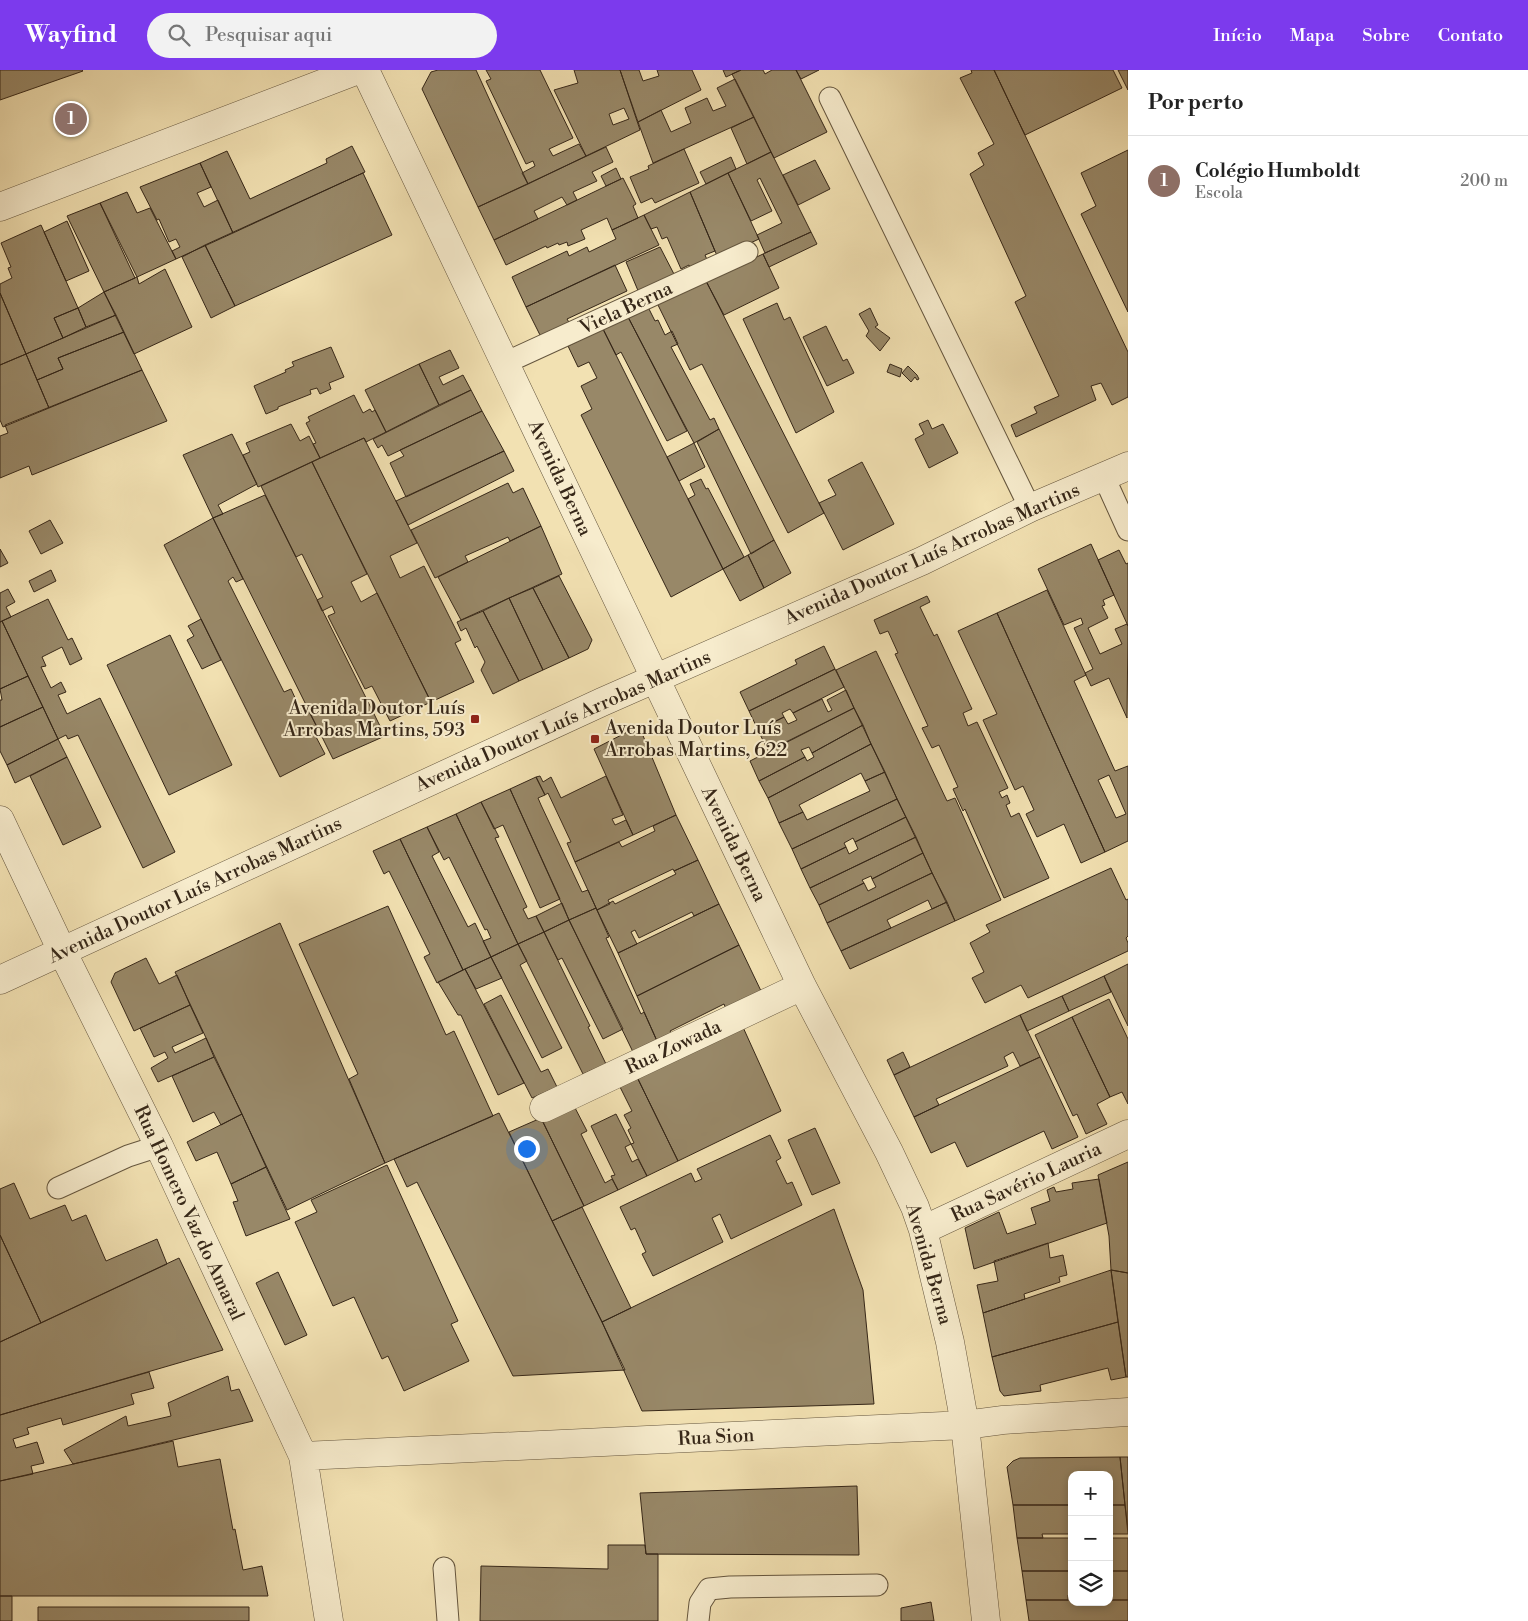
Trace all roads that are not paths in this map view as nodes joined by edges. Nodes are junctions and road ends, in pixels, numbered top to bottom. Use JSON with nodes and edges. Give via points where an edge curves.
{"nodes":[{"id":1,"x":358,"y":70,"type":"edge"},
{"id":2,"x":365,"y":70,"type":"edge"},
{"id":3,"x":830,"y":98,"type":"dead end"},
{"id":4,"x":0,"y":208,"type":"edge"},
{"id":5,"x":747,"y":252,"type":"dead end"},
{"id":6,"x":505,"y":363,"type":"junction"},
{"id":7,"x":1128,"y":466,"type":"edge"},
{"id":8,"x":1104,"y":477,"type":"junction"},
{"id":9,"x":1030,"y":508,"type":"junction"},
{"id":10,"x":1128,"y":530,"type":"edge"},
{"id":11,"x":655,"y":678,"type":"junction"},
{"id":12,"x":0,"y":820,"type":"edge"},
{"id":13,"x":62,"y":951,"type":"junction"},
{"id":14,"x":0,"y":980,"type":"edge"},
{"id":15,"x":802,"y":986,"type":"junction"},
{"id":16,"x":544,"y":1108,"type":"dead end"},
{"id":17,"x":1128,"y":1134,"type":"edge"},
{"id":18,"x":159,"y":1146,"type":"junction"},
{"id":19,"x":58,"y":1188,"type":"dead end"},
{"id":20,"x":923,"y":1230,"type":"junction"},
{"id":21,"x":1128,"y":1412,"type":"edge"},
{"id":22,"x":965,"y":1425,"type":"junction"},
{"id":23,"x":303,"y":1456,"type":"junction"},
{"id":24,"x":444,"y":1568,"type":"dead end"},
{"id":25,"x":877,"y":1585,"type":"dead end"},
{"id":26,"x":329,"y":1621,"type":"edge"},
{"id":27,"x":448,"y":1621,"type":"edge"},
{"id":28,"x":698,"y":1621,"type":"edge"},
{"id":29,"x":986,"y":1621,"type":"edge"}],
"edges":[{"from":1,"to":4,"type":"street"},
{"from":2,"to":6,"type":"street","name":"Avenida Berna"},
{"from":3,"to":9,"type":"lane"},
{"from":5,"to":6,"type":"lane","name":"Viela Berna"},
{"from":6,"to":11,"type":"street","name":"Avenida Berna"},
{"from":7,"to":8,"type":"street","name":"Avenida Doutor Luís Arrobas Martins"},
{"from":8,"to":9,"type":"street","name":"Avenida Doutor Luís Arrobas Martins"},
{"from":8,"to":10,"type":"lane"},
{"from":9,"to":11,"type":"street","name":"Avenida Doutor Luís Arrobas Martins","via":[[922,561]]},
{"from":11,"to":13,"type":"street","name":"Avenida Doutor Luís Arrobas Martins"},
{"from":11,"to":15,"type":"street","name":"Avenida Berna"},
{"from":12,"to":13,"type":"street","name":"Rua Homero Vaz do Amaral"},
{"from":13,"to":14,"type":"street","name":"Avenida Doutor Luís Arrobas Martins"},
{"from":13,"to":18,"type":"street","name":"Rua Homero Vaz do Amaral"},
{"from":15,"to":16,"type":"street","name":"Rua Zowada"},
{"from":15,"to":20,"type":"street","name":"Avenida Berna","via":[[903,1180]]},
{"from":17,"to":20,"type":"street","name":"Rua Savério Lauria"},
{"from":18,"to":19,"type":"lane","via":[[128,1156]]},
{"from":18,"to":23,"type":"street","name":"Rua Homero Vaz do Amaral"},
{"from":20,"to":22,"type":"street","name":"Avenida Berna","via":[[950,1342]]},
{"from":21,"to":22,"type":"street","name":"Rua Sion"},
{"from":22,"to":23,"type":"street","name":"Rua Sion"},
{"from":22,"to":29,"type":"street","name":"Avenida Berna"},
{"from":23,"to":26,"type":"street","name":"Rua Homero Vaz do Amaral"},
{"from":24,"to":27,"type":"lane"},
{"from":25,"to":28,"type":"lane","via":[[709,1589],[700,1603]]}]}
